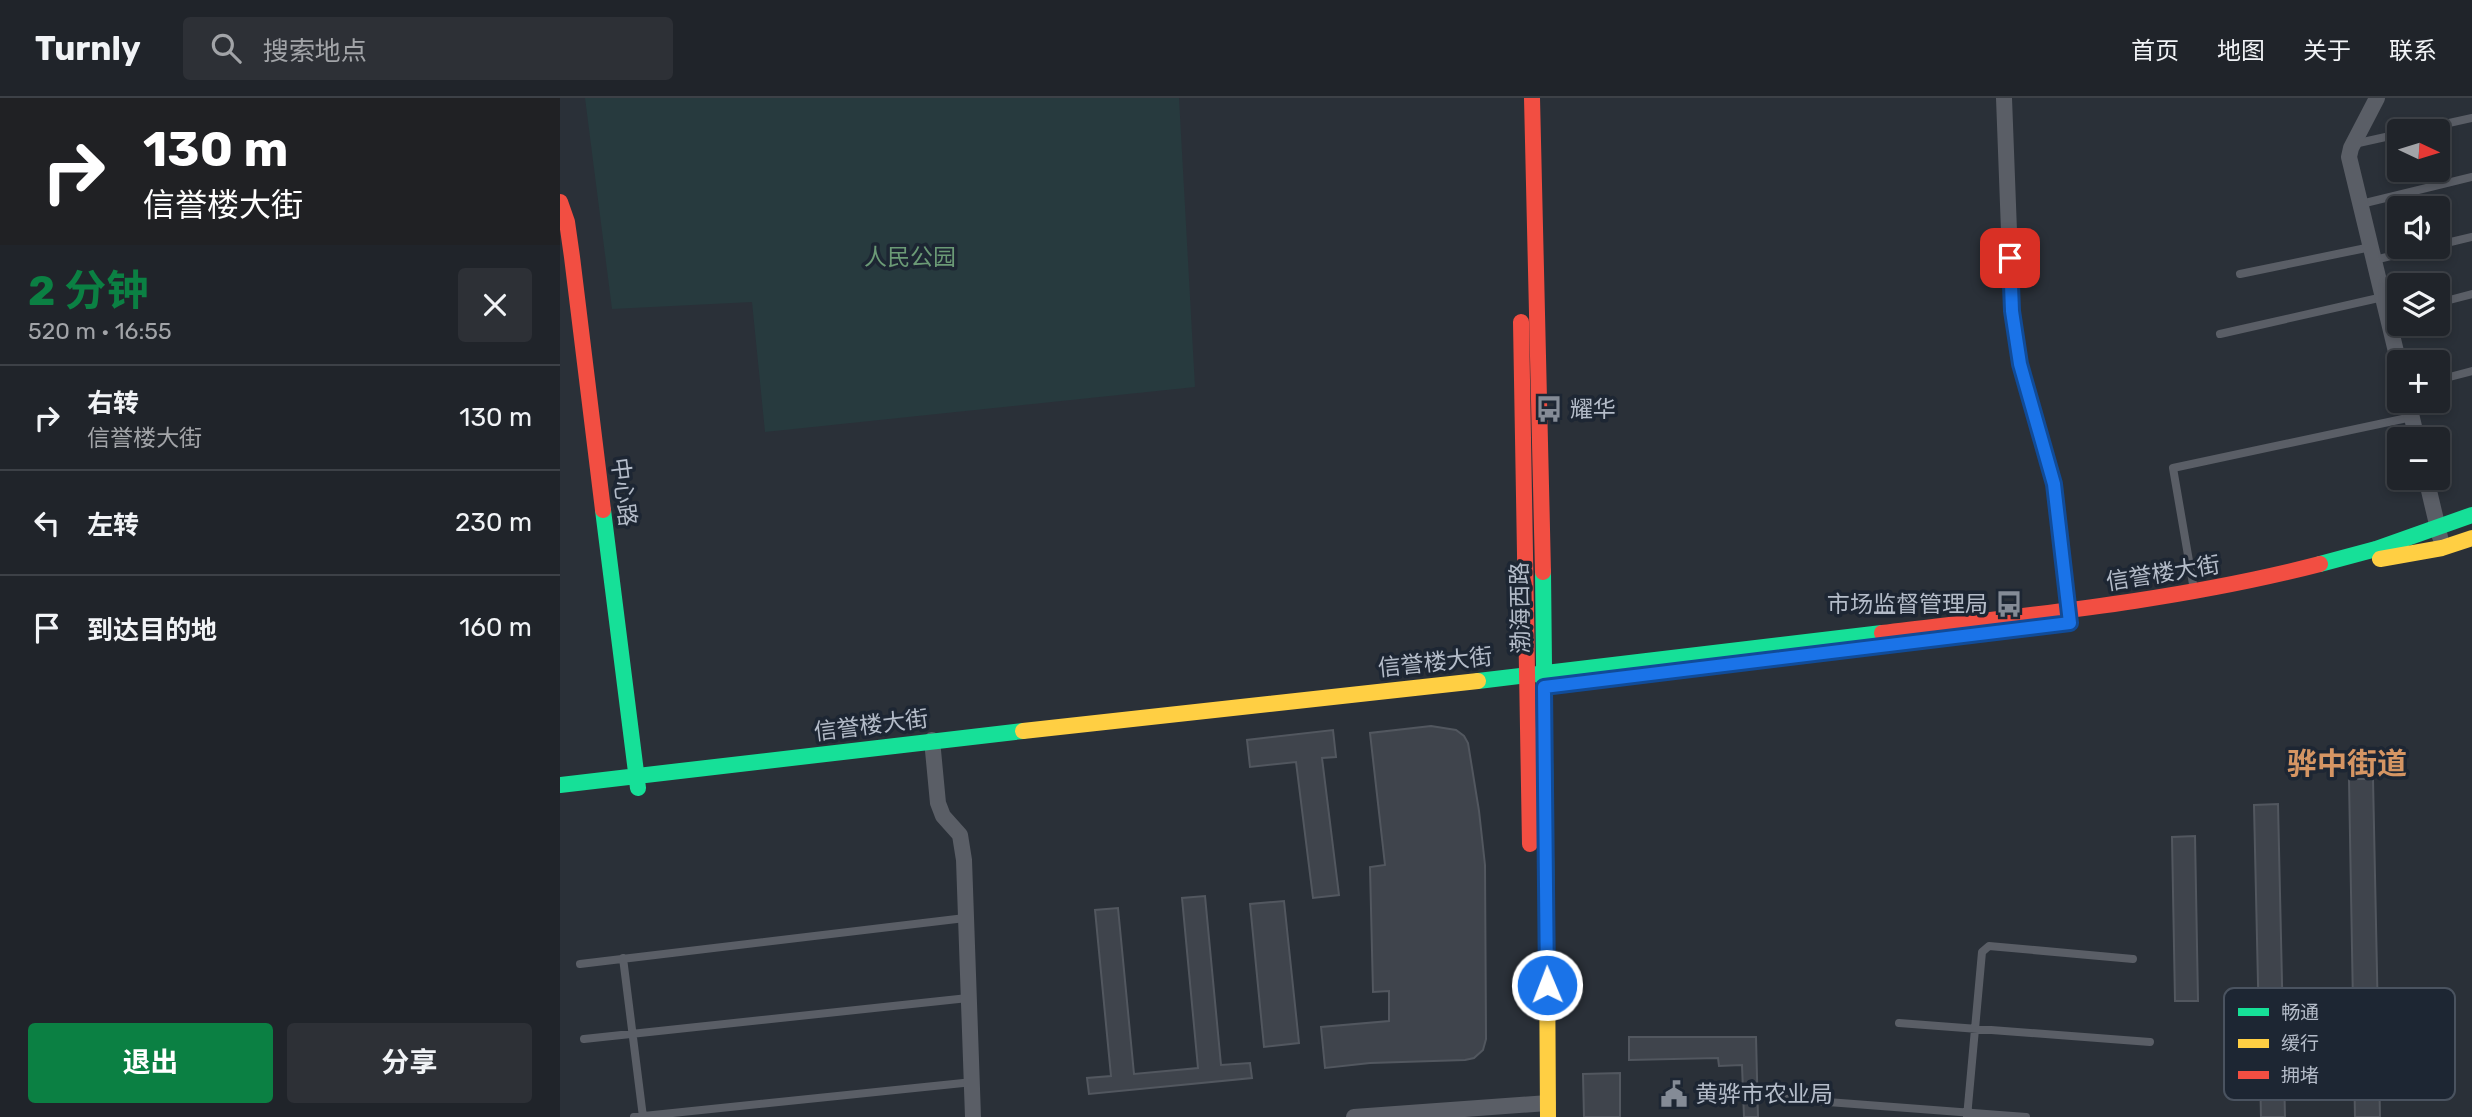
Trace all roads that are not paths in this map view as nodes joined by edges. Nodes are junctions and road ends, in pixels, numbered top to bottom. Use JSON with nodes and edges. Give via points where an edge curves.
{"nodes":[{"id":1,"x":1518,"y":98,"type":"edge"},
{"id":2,"x":1532,"y":98,"type":"edge"},
{"id":3,"x":2004,"y":98,"type":"edge"},
{"id":4,"x":2376,"y":98,"type":"edge"},
{"id":5,"x":2472,"y":118,"type":"edge"},
{"id":6,"x":2450,"y":123,"type":"edge"},
{"id":7,"x":2387,"y":137,"type":"edge"},
{"id":8,"x":2352,"y":145,"type":"junction"},
{"id":9,"x":2472,"y":177,"type":"edge"},
{"id":10,"x":560,"y":202,"type":"edge"},
{"id":11,"x":2361,"y":204,"type":"junction"},
{"id":12,"x":2472,"y":236,"type":"edge"},
{"id":13,"x":2450,"y":242,"type":"edge"},
{"id":14,"x":2387,"y":252,"type":"edge"},
{"id":15,"x":2373,"y":253,"type":"junction"},
{"id":16,"x":2240,"y":274,"type":"dead end"},
{"id":17,"x":2472,"y":294,"type":"edge"},
{"id":18,"x":2383,"y":297,"type":"junction"},
{"id":19,"x":2450,"y":300,"type":"edge"},
{"id":20,"x":2387,"y":304,"type":"edge"},
{"id":21,"x":2220,"y":334,"type":"dead end"},
{"id":22,"x":2472,"y":371,"type":"edge"},
{"id":23,"x":2450,"y":377,"type":"edge"},
{"id":24,"x":2394,"y":413,"type":"edge"},
{"id":25,"x":2429,"y":490,"type":"edge"},
{"id":26,"x":2472,"y":515,"type":"edge"},
{"id":27,"x":2437,"y":527,"type":"junction"},
{"id":28,"x":2472,"y":538,"type":"edge"},
{"id":29,"x":2442,"y":548,"type":"junction"},
{"id":30,"x":2195,"y":597,"type":"junction"},
{"id":31,"x":2070,"y":616,"type":"junction"},
{"id":32,"x":1536,"y":681,"type":"junction"},
{"id":33,"x":933,"y":748,"type":"junction"},
{"id":34,"x":637,"y":782,"type":"junction"},
{"id":35,"x":560,"y":785,"type":"edge"},
{"id":36,"x":560,"y":799,"type":"edge"},
{"id":37,"x":1530,"y":855,"type":"dead end"},
{"id":38,"x":1530,"y":883,"type":"dead end"},
{"id":39,"x":965,"y":918,"type":"junction"},
{"id":40,"x":624,"y":958,"type":"junction"},
{"id":41,"x":2133,"y":959,"type":"dead end"},
{"id":42,"x":580,"y":964,"type":"dead end"},
{"id":43,"x":968,"y":998,"type":"junction"},
{"id":44,"x":1899,"y":1023,"type":"dead end"},
{"id":45,"x":1975,"y":1029,"type":"junction"},
{"id":46,"x":632,"y":1034,"type":"junction"},
{"id":47,"x":584,"y":1040,"type":"dead end"},
{"id":48,"x":2150,"y":1042,"type":"dead end"},
{"id":49,"x":973,"y":1082,"type":"junction"},
{"id":50,"x":1776,"y":1098,"type":"dead end"},
{"id":51,"x":1540,"y":1110,"type":"edge"},
{"id":52,"x":1967,"y":1114,"type":"edge"},
{"id":53,"x":634,"y":1117,"type":"edge"},
{"id":54,"x":643,"y":1117,"type":"edge"},
{"id":55,"x":973,"y":1117,"type":"edge"},
{"id":56,"x":1354,"y":1117,"type":"edge"},
{"id":57,"x":2026,"y":1117,"type":"edge"}],
"edges":[{"from":1,"to":32,"type":"street","name":"渤海西路"},
{"from":2,"to":32,"type":"street","name":"渤海西路"},
{"from":3,"to":31,"type":"street","via":[[2012,311],[2020,364],[2054,484]]},
{"from":4,"to":8,"type":"street"},
{"from":5,"to":6,"type":"lane"},
{"from":7,"to":8,"type":"lane"},
{"from":8,"to":11,"type":"street","via":[[2349,158]]},
{"from":9,"to":11,"type":"lane"},
{"from":10,"to":34,"type":"street","name":"中心路","via":[[572,257]]},
{"from":11,"to":15,"type":"street"},
{"from":12,"to":13,"type":"lane"},
{"from":14,"to":15,"type":"lane"},
{"from":15,"to":16,"type":"lane"},
{"from":15,"to":18,"type":"street"},
{"from":17,"to":19,"type":"lane"},
{"from":18,"to":20,"type":"street"},
{"from":18,"to":21,"type":"lane"},
{"from":22,"to":23,"type":"lane"},
{"from":24,"to":30,"type":"lane","via":[[2173,468]]},
{"from":25,"to":27,"type":"street"},
{"from":26,"to":27,"type":"street","name":"信誉楼大街"},
{"from":27,"to":29,"type":"street"},
{"from":27,"to":30,"type":"street","name":"信誉楼大街","via":[[2376,549]]},
{"from":28,"to":29,"type":"street","name":"信誉楼大街"},
{"from":29,"to":30,"type":"street","name":"信誉楼大街","via":[[2247,592]]},
{"from":30,"to":31,"type":"street","name":"信誉楼大街"},
{"from":31,"to":32,"type":"street","name":"信誉楼大街"},
{"from":32,"to":33,"type":"street","name":"信誉楼大街"},
{"from":32,"to":37,"type":"street","name":"渤海西路"},
{"from":32,"to":51,"type":"street","name":"渤海西路"},
{"from":33,"to":34,"type":"street","name":"信誉楼大街"},
{"from":33,"to":39,"type":"street","via":[[938,803],[960,835]]},
{"from":34,"to":35,"type":"street","name":"信誉楼大街"},
{"from":34,"to":36,"type":"street","name":"信誉楼大街"},
{"from":38,"to":51,"type":"street"},
{"from":39,"to":40,"type":"lane"},
{"from":39,"to":43,"type":"street"},
{"from":40,"to":42,"type":"lane"},
{"from":40,"to":46,"type":"lane"},
{"from":41,"to":45,"type":"lane","via":[[1989,946],[1982,952]]},
{"from":43,"to":46,"type":"lane"},
{"from":43,"to":49,"type":"street"},
{"from":44,"to":45,"type":"lane"},
{"from":45,"to":48,"type":"lane"},
{"from":45,"to":52,"type":"lane"},
{"from":46,"to":47,"type":"lane"},
{"from":46,"to":54,"type":"lane"},
{"from":49,"to":54,"type":"lane"},
{"from":49,"to":55,"type":"street"},
{"from":50,"to":52,"type":"lane"},
{"from":51,"to":56,"type":"street"},
{"from":52,"to":57,"type":"lane"},
{"from":53,"to":54,"type":"lane"}]}
